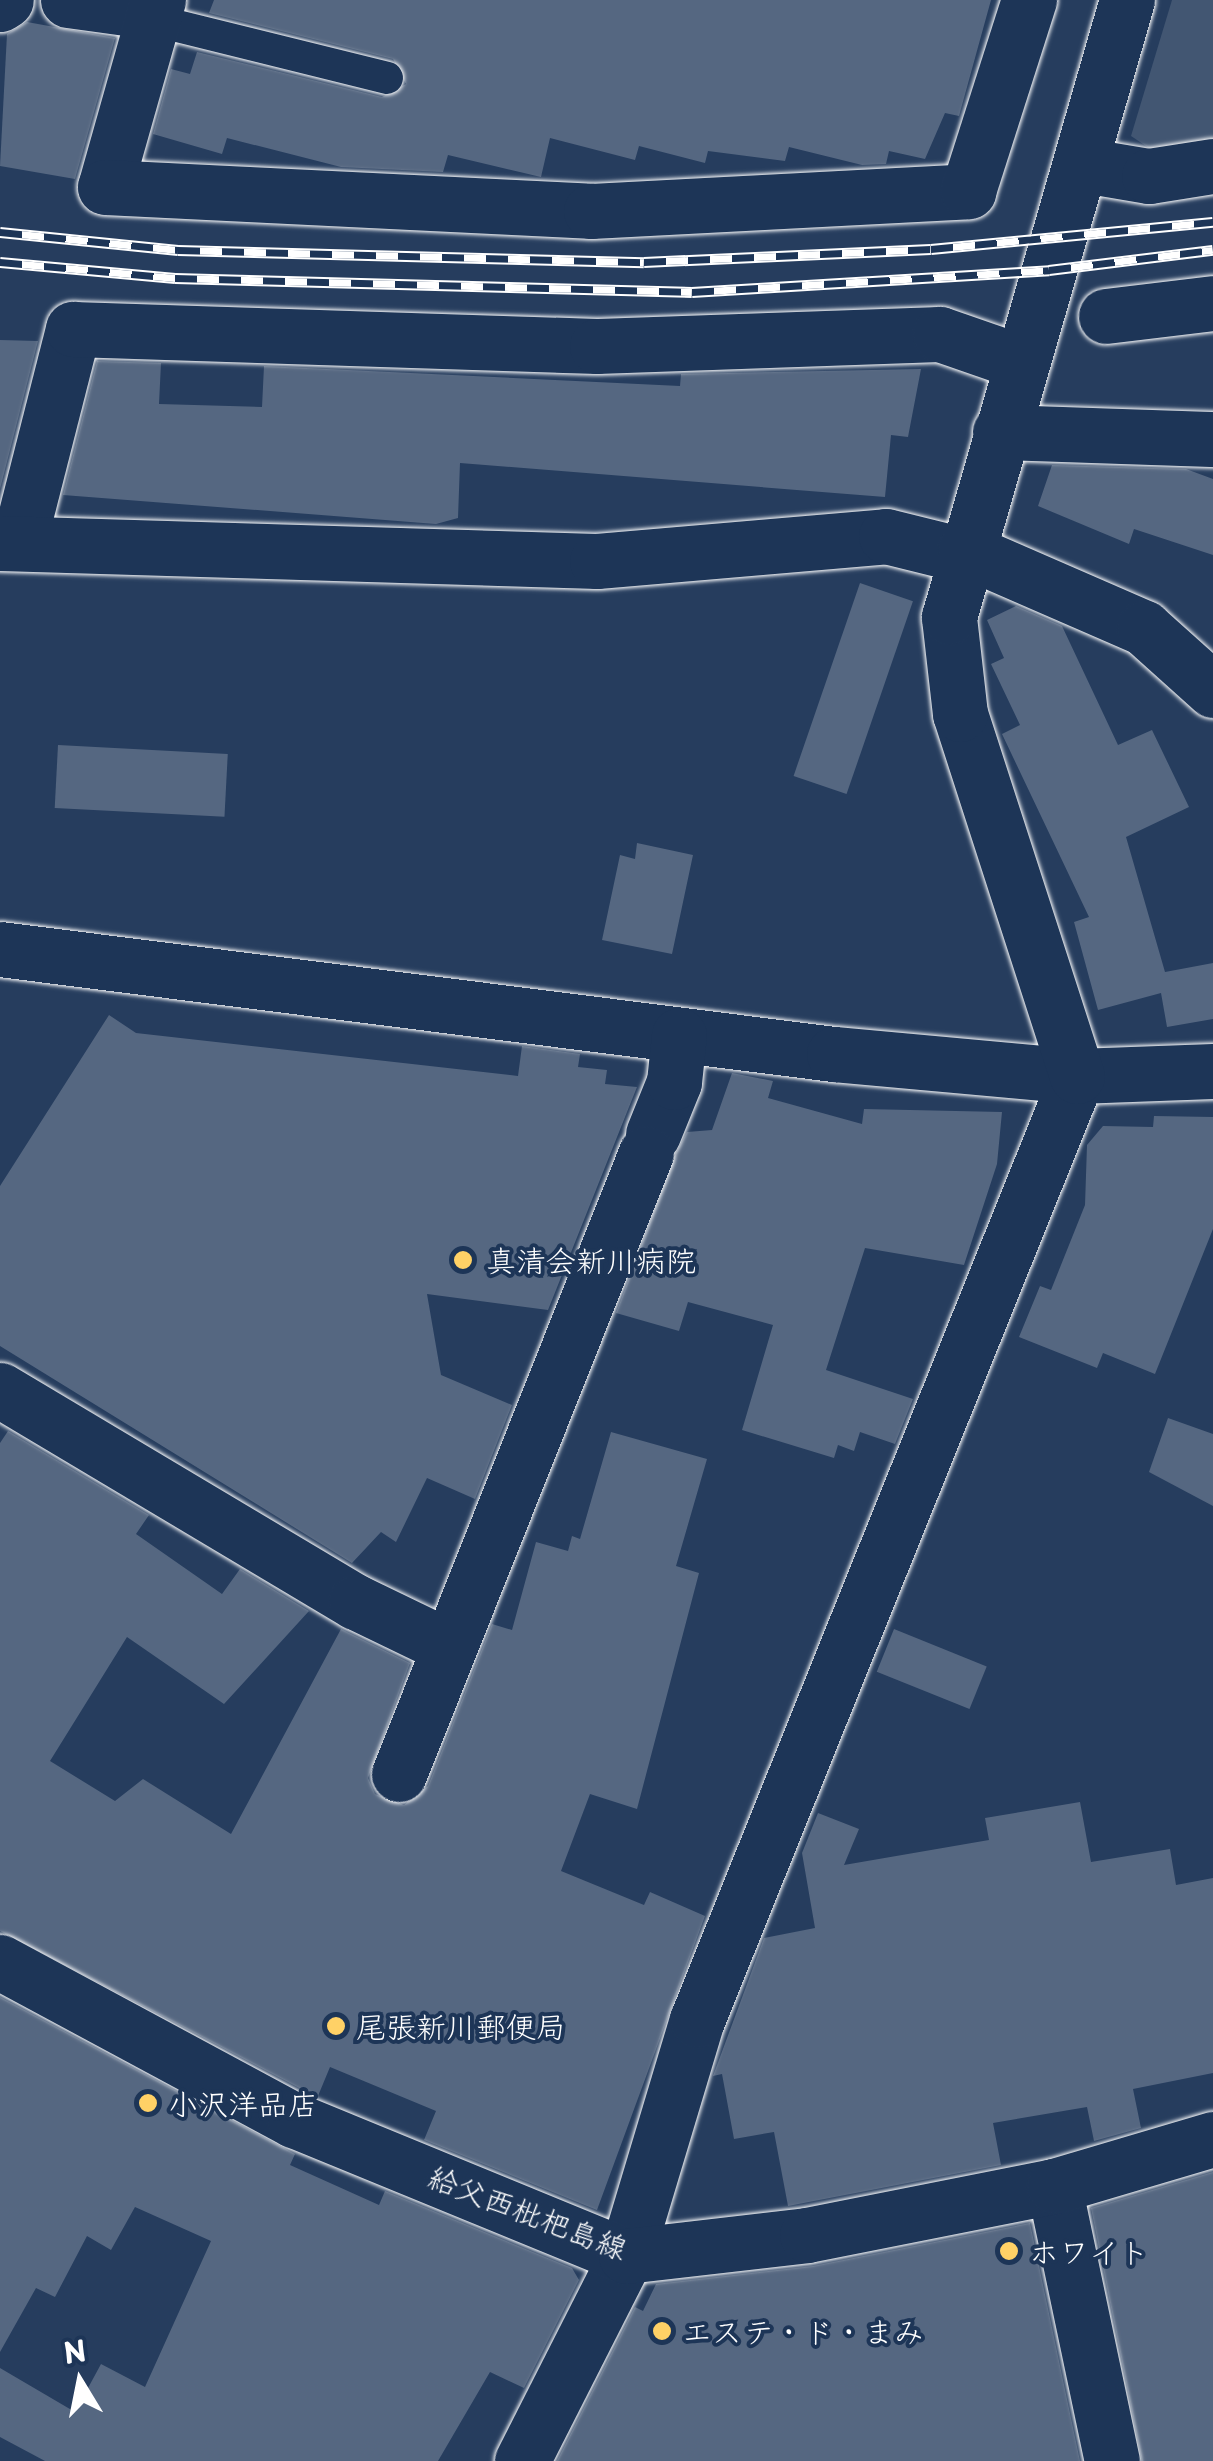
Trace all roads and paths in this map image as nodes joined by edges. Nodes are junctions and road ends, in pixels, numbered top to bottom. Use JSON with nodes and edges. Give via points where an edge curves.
{"nodes":[{"id":1,"x":68,"y":0,"type":"edge"},
{"id":2,"x":1028,"y":0,"type":"edge"},
{"id":3,"x":1127,"y":0,"type":"edge"},
{"id":4,"x":155,"y":11,"type":"edge"},
{"id":5,"x":387,"y":78,"type":"dead end"},
{"id":6,"x":1084,"y":165,"type":"junction"},
{"id":7,"x":1213,"y":166,"type":"edge"},
{"id":8,"x":1213,"y":302,"type":"edge"},
{"id":9,"x":1106,"y":316,"type":"dead end"},
{"id":10,"x":1021,"y":362,"type":"junction"},
{"id":11,"x":1000,"y":432,"type":"junction"},
{"id":12,"x":1213,"y":439,"type":"edge"},
{"id":13,"x":10,"y":542,"type":"edge"},
{"id":14,"x":964,"y":552,"type":"junction"},
{"id":15,"x":1213,"y":690,"type":"edge"},
{"id":16,"x":0,"y":949,"type":"edge"},
{"id":17,"x":679,"y":1036,"type":"junction"},
{"id":18,"x":1213,"y":1071,"type":"edge"},
{"id":19,"x":1076,"y":1076,"type":"junction"},
{"id":20,"x":0,"y":1390,"type":"edge"},
{"id":21,"x":449,"y":1647,"type":"junction"},
{"id":22,"x":399,"y":1774,"type":"dead end"},
{"id":23,"x":0,"y":1962,"type":"edge"},
{"id":24,"x":1213,"y":2139,"type":"edge"},
{"id":25,"x":1054,"y":2186,"type":"junction"},
{"id":26,"x":626,"y":2256,"type":"junction"},
{"id":27,"x":522,"y":2461,"type":"edge"},
{"id":28,"x":1112,"y":2461,"type":"edge"}],
"edges":[{"from":1,"to":4,"type":"street"},
{"from":2,"to":4,"type":"street","via":[[968,191],[591,210],[105,187]]},
{"from":3,"to":6,"type":"street"},
{"from":4,"to":5,"type":"lane"},
{"from":6,"to":7,"type":"street","via":[[1149,176]]},
{"from":6,"to":10,"type":"street"},
{"from":8,"to":9,"type":"street"},
{"from":10,"to":11,"type":"street"},
{"from":10,"to":13,"type":"street","via":[[940,334],[597,346],[73,329]]},
{"from":11,"to":12,"type":"street"},
{"from":11,"to":14,"type":"street"},
{"from":13,"to":14,"type":"street","via":[[597,561],[886,536]]},
{"from":14,"to":15,"type":"street","via":[[1144,628]]},
{"from":14,"to":19,"type":"street","via":[[949,616],[957,700]]},
{"from":16,"to":17,"type":"street"},
{"from":17,"to":19,"type":"street"},
{"from":17,"to":21,"type":"street","via":[[674,1082]]},
{"from":18,"to":19,"type":"street"},
{"from":19,"to":26,"type":"street","via":[[697,2020]]},
{"from":20,"to":21,"type":"street","via":[[356,1602]]},
{"from":21,"to":22,"type":"street"},
{"from":23,"to":26,"type":"street","name":"給父西枇杷島線","via":[[294,2120]]},
{"from":24,"to":25,"type":"street","name":"給父西枇杷島線"},
{"from":25,"to":26,"type":"street","name":"給父西枇杷島線","via":[[807,2235]]},
{"from":25,"to":28,"type":"street"},
{"from":26,"to":27,"type":"street"}]}
